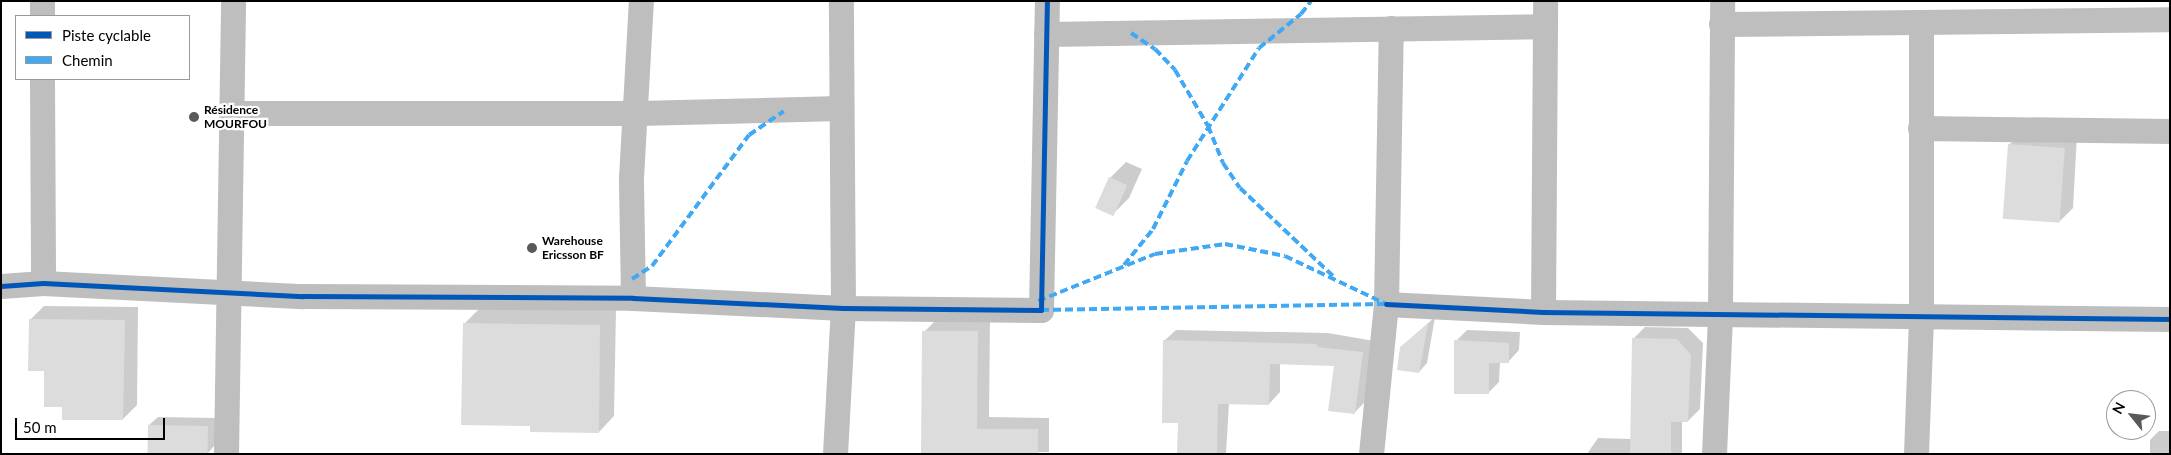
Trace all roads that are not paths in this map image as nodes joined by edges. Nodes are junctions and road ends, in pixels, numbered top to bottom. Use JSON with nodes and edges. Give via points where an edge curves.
{"nodes":[{"id":1,"x":42,"y":1,"type":"edge"},
{"id":2,"x":233,"y":1,"type":"edge"},
{"id":3,"x":641,"y":1,"type":"edge"},
{"id":4,"x":841,"y":1,"type":"edge"},
{"id":5,"x":1047,"y":1,"type":"edge"},
{"id":6,"x":1545,"y":13,"type":"edge"},
{"id":7,"x":1722,"y":13,"type":"edge"},
{"id":8,"x":42,"y":15,"type":"edge"},
{"id":9,"x":2170,"y":19,"type":"edge"},
{"id":10,"x":1921,"y":22,"type":"junction"},
{"id":11,"x":1391,"y":28,"type":"junction"},
{"id":12,"x":1046,"y":34,"type":"junction"},
{"id":13,"x":42,"y":80,"type":"edge"},
{"id":14,"x":840,"y":108,"type":"junction"},
{"id":15,"x":232,"y":113,"type":"junction"},
{"id":16,"x":637,"y":113,"type":"junction"},
{"id":17,"x":1920,"y":128,"type":"junction"},
{"id":18,"x":2170,"y":131,"type":"edge"},
{"id":19,"x":43,"y":284,"type":"junction"},
{"id":20,"x":1,"y":286,"type":"edge"},
{"id":21,"x":230,"y":292,"type":"junction"},
{"id":22,"x":633,"y":298,"type":"junction"},
{"id":23,"x":1386,"y":304,"type":"junction"},
{"id":24,"x":843,"y":308,"type":"junction"},
{"id":25,"x":1543,"y":312,"type":"junction"},
{"id":26,"x":1720,"y":314,"type":"junction"},
{"id":27,"x":1921,"y":316,"type":"junction"},
{"id":28,"x":2170,"y":319,"type":"edge"},
{"id":29,"x":226,"y":454,"type":"edge"},
{"id":30,"x":835,"y":454,"type":"edge"},
{"id":31,"x":1371,"y":454,"type":"edge"},
{"id":32,"x":1714,"y":454,"type":"edge"},
{"id":33,"x":1916,"y":454,"type":"edge"}],
"edges":[{"from":1,"to":8,"type":"street"},
{"from":2,"to":15,"type":"street"},
{"from":3,"to":16,"type":"street"},
{"from":4,"to":14,"type":"street"},
{"from":5,"to":12,"type":"street"},
{"from":6,"to":11,"type":"street"},
{"from":6,"to":25,"type":"street"},
{"from":7,"to":10,"type":"street"},
{"from":7,"to":26,"type":"street"},
{"from":9,"to":10,"type":"street"},
{"from":10,"to":17,"type":"street"},
{"from":11,"to":12,"type":"street"},
{"from":11,"to":23,"type":"street"},
{"from":12,"to":24,"type":"street","via":[[1041,310]]},
{"from":13,"to":19,"type":"street"},
{"from":14,"to":16,"type":"street"},
{"from":14,"to":24,"type":"street"},
{"from":15,"to":16,"type":"street"},
{"from":15,"to":21,"type":"street"},
{"from":16,"to":22,"type":"street","via":[[631,178]]},
{"from":17,"to":18,"type":"street"},
{"from":17,"to":27,"type":"street"},
{"from":19,"to":20,"type":"street"},
{"from":19,"to":21,"type":"street"},
{"from":21,"to":22,"type":"street"},
{"from":21,"to":29,"type":"street"},
{"from":22,"to":24,"type":"street"},
{"from":23,"to":25,"type":"street"},
{"from":23,"to":31,"type":"street"},
{"from":24,"to":30,"type":"street"},
{"from":25,"to":26,"type":"street"},
{"from":26,"to":27,"type":"street"},
{"from":26,"to":32,"type":"street"},
{"from":27,"to":28,"type":"street"},
{"from":27,"to":33,"type":"street"}]}
